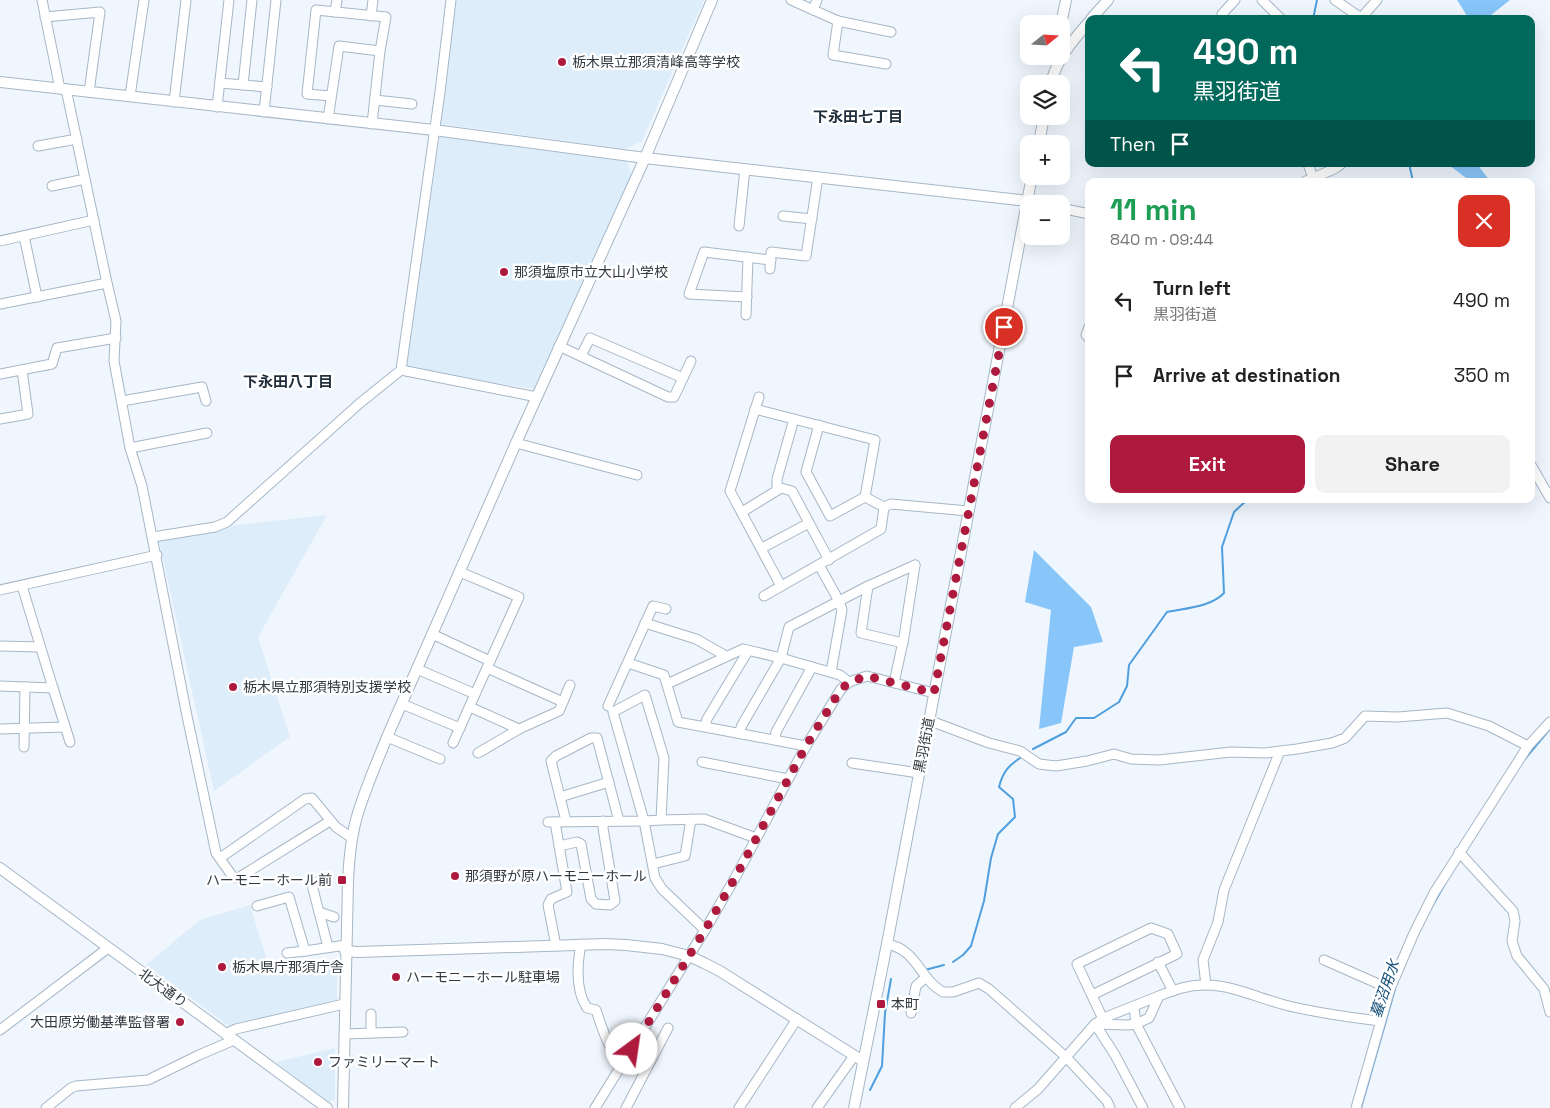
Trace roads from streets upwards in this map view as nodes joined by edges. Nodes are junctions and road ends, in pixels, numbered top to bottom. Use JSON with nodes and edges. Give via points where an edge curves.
{"nodes":[{"id":1,"x":42,"y":0,"type":"edge"},
{"id":2,"x":144,"y":0,"type":"edge"},
{"id":3,"x":186,"y":0,"type":"edge"},
{"id":4,"x":229,"y":0,"type":"edge"},
{"id":5,"x":252,"y":0,"type":"edge"},
{"id":6,"x":276,"y":0,"type":"edge"},
{"id":7,"x":337,"y":0,"type":"edge"},
{"id":8,"x":373,"y":0,"type":"edge"},
{"id":9,"x":451,"y":0,"type":"edge"},
{"id":10,"x":712,"y":0,"type":"edge"},
{"id":11,"x":791,"y":0,"type":"edge"},
{"id":12,"x":817,"y":0,"type":"edge"},
{"id":13,"x":1066,"y":0,"type":"edge"},
{"id":14,"x":1108,"y":0,"type":"edge"},
{"id":15,"x":1236,"y":0,"type":"edge"},
{"id":16,"x":1262,"y":0,"type":"edge"},
{"id":17,"x":1335,"y":0,"type":"edge"},
{"id":18,"x":1377,"y":0,"type":"edge"},
{"id":19,"x":813,"y":10,"type":"junction"},
{"id":20,"x":335,"y":12,"type":"junction"},
{"id":21,"x":1222,"y":14,"type":"dead end"},
{"id":22,"x":1063,"y":15,"type":"edge"},
{"id":23,"x":1095,"y":15,"type":"edge"},
{"id":24,"x":1277,"y":15,"type":"edge"},
{"id":25,"x":1357,"y":15,"type":"edge"},
{"id":26,"x":1364,"y":15,"type":"edge"},
{"id":27,"x":371,"y":16,"type":"junction"},
{"id":28,"x":46,"y":17,"type":"junction"},
{"id":29,"x":838,"y":22,"type":"junction"},
{"id":30,"x":1085,"y":27,"type":"edge"},
{"id":31,"x":891,"y":32,"type":"dead end"},
{"id":32,"x":380,"y":51,"type":"junction"},
{"id":33,"x":886,"y":64,"type":"dead end"},
{"id":34,"x":1054,"y":75,"type":"edge"},
{"id":35,"x":0,"y":82,"type":"edge"},
{"id":36,"x":220,"y":83,"type":"junction"},
{"id":37,"x":244,"y":85,"type":"junction"},
{"id":38,"x":267,"y":87,"type":"junction"},
{"id":39,"x":63,"y":89,"type":"junction"},
{"id":40,"x":89,"y":92,"type":"junction"},
{"id":41,"x":130,"y":96,"type":"junction"},
{"id":42,"x":331,"y":96,"type":"junction"},
{"id":43,"x":374,"y":100,"type":"junction"},
{"id":44,"x":174,"y":102,"type":"junction"},
{"id":45,"x":412,"y":104,"type":"dead end"},
{"id":46,"x":217,"y":107,"type":"junction"},
{"id":47,"x":264,"y":112,"type":"junction"},
{"id":48,"x":328,"y":119,"type":"junction"},
{"id":49,"x":372,"y":124,"type":"junction"},
{"id":50,"x":434,"y":130,"type":"junction"},
{"id":51,"x":76,"y":139,"type":"junction"},
{"id":52,"x":38,"y":146,"type":"dead end"},
{"id":53,"x":645,"y":158,"type":"junction"},
{"id":54,"x":1338,"y":167,"type":"edge"},
{"id":55,"x":745,"y":169,"type":"junction"},
{"id":56,"x":818,"y":177,"type":"junction"},
{"id":57,"x":1315,"y":178,"type":"edge"},
{"id":58,"x":85,"y":179,"type":"junction"},
{"id":59,"x":52,"y":186,"type":"dead end"},
{"id":60,"x":1020,"y":200,"type":"edge"},
{"id":61,"x":1070,"y":210,"type":"edge"},
{"id":62,"x":1085,"y":213,"type":"edge"},
{"id":63,"x":783,"y":216,"type":"dead end"},
{"id":64,"x":812,"y":219,"type":"junction"},
{"id":65,"x":94,"y":220,"type":"junction"},
{"id":66,"x":739,"y":226,"type":"dead end"},
{"id":67,"x":24,"y":236,"type":"junction"},
{"id":68,"x":0,"y":241,"type":"edge"},
{"id":69,"x":1020,"y":242,"type":"edge"},
{"id":70,"x":748,"y":257,"type":"junction"},
{"id":71,"x":106,"y":283,"type":"junction"},
{"id":72,"x":37,"y":297,"type":"junction"},
{"id":73,"x":746,"y":297,"type":"junction"},
{"id":74,"x":0,"y":304,"type":"edge"},
{"id":75,"x":746,"y":315,"type":"dead end"},
{"id":76,"x":116,"y":338,"type":"junction"},
{"id":77,"x":559,"y":346,"type":"junction"},
{"id":78,"x":581,"y":356,"type":"junction"},
{"id":79,"x":691,"y":361,"type":"dead end"},
{"id":80,"x":22,"y":370,"type":"junction"},
{"id":81,"x":401,"y":370,"type":"junction"},
{"id":82,"x":0,"y":374,"type":"edge"},
{"id":83,"x":683,"y":378,"type":"junction"},
{"id":84,"x":537,"y":397,"type":"junction"},
{"id":85,"x":758,"y":397,"type":"dead end"},
{"id":86,"x":122,"y":401,"type":"junction"},
{"id":87,"x":206,"y":401,"type":"dead end"},
{"id":88,"x":755,"y":409,"type":"junction"},
{"id":89,"x":0,"y":419,"type":"edge"},
{"id":90,"x":794,"y":419,"type":"junction"},
{"id":91,"x":819,"y":425,"type":"junction"},
{"id":92,"x":207,"y":433,"type":"dead end"},
{"id":93,"x":516,"y":443,"type":"junction"},
{"id":94,"x":130,"y":448,"type":"junction"},
{"id":95,"x":1535,"y":472,"type":"edge"},
{"id":96,"x":637,"y":476,"type":"dead end"},
{"id":97,"x":777,"y":490,"type":"junction"},
{"id":98,"x":866,"y":497,"type":"junction"},
{"id":99,"x":1550,"y":498,"type":"edge"},
{"id":100,"x":884,"y":508,"type":"junction"},
{"id":101,"x":968,"y":511,"type":"junction"},
{"id":102,"x":742,"y":512,"type":"junction"},
{"id":103,"x":809,"y":524,"type":"junction"},
{"id":104,"x":153,"y":537,"type":"junction"},
{"id":105,"x":762,"y":548,"type":"junction"},
{"id":106,"x":157,"y":555,"type":"junction"},
{"id":107,"x":829,"y":560,"type":"junction"},
{"id":108,"x":819,"y":565,"type":"junction"},
{"id":109,"x":460,"y":572,"type":"junction"},
{"id":110,"x":22,"y":586,"type":"junction"},
{"id":111,"x":781,"y":586,"type":"junction"},
{"id":112,"x":868,"y":586,"type":"junction"},
{"id":113,"x":0,"y":590,"type":"edge"},
{"id":114,"x":764,"y":596,"type":"dead end"},
{"id":115,"x":839,"y":601,"type":"junction"},
{"id":116,"x":666,"y":609,"type":"dead end"},
{"id":117,"x":646,"y":623,"type":"junction"},
{"id":118,"x":432,"y":634,"type":"junction"},
{"id":119,"x":903,"y":643,"type":"junction"},
{"id":120,"x":0,"y":646,"type":"edge"},
{"id":121,"x":40,"y":647,"type":"junction"},
{"id":122,"x":748,"y":651,"type":"junction"},
{"id":123,"x":726,"y":656,"type":"junction"},
{"id":124,"x":781,"y":658,"type":"junction"},
{"id":125,"x":628,"y":663,"type":"junction"},
{"id":126,"x":489,"y":664,"type":"junction"},
{"id":127,"x":812,"y":667,"type":"junction"},
{"id":128,"x":417,"y":669,"type":"junction"},
{"id":129,"x":831,"y":672,"type":"junction"},
{"id":130,"x":850,"y":682,"type":"junction"},
{"id":131,"x":894,"y":683,"type":"junction"},
{"id":132,"x":667,"y":684,"type":"junction"},
{"id":133,"x":570,"y":685,"type":"dead end"},
{"id":134,"x":0,"y":686,"type":"edge"},
{"id":135,"x":25,"y":686,"type":"junction"},
{"id":136,"x":53,"y":688,"type":"junction"},
{"id":137,"x":934,"y":693,"type":"junction"},
{"id":138,"x":476,"y":694,"type":"junction"},
{"id":139,"x":563,"y":702,"type":"junction"},
{"id":140,"x":402,"y":704,"type":"junction"},
{"id":141,"x":608,"y":706,"type":"dead end"},
{"id":142,"x":470,"y":707,"type":"junction"},
{"id":143,"x":929,"y":722,"type":"junction"},
{"id":144,"x":1550,"y":722,"type":"edge"},
{"id":145,"x":705,"y":726,"type":"junction"},
{"id":146,"x":65,"y":727,"type":"junction"},
{"id":147,"x":24,"y":728,"type":"junction"},
{"id":148,"x":460,"y":728,"type":"junction"},
{"id":149,"x":0,"y":729,"type":"edge"},
{"id":150,"x":519,"y":729,"type":"junction"},
{"id":151,"x":739,"y":733,"type":"junction"},
{"id":152,"x":388,"y":737,"type":"junction"},
{"id":153,"x":775,"y":739,"type":"junction"},
{"id":154,"x":70,"y":742,"type":"dead end"},
{"id":155,"x":454,"y":743,"type":"dead end"},
{"id":156,"x":806,"y":746,"type":"junction"},
{"id":157,"x":1528,"y":746,"type":"junction"},
{"id":158,"x":24,"y":747,"type":"dead end"},
{"id":159,"x":1280,"y":752,"type":"junction"},
{"id":160,"x":478,"y":753,"type":"dead end"},
{"id":161,"x":440,"y":759,"type":"dead end"},
{"id":162,"x":702,"y":762,"type":"dead end"},
{"id":163,"x":852,"y":763,"type":"dead end"},
{"id":164,"x":919,"y":773,"type":"junction"},
{"id":165,"x":788,"y":779,"type":"junction"},
{"id":166,"x":609,"y":782,"type":"junction"},
{"id":167,"x":560,"y":797,"type":"junction"},
{"id":168,"x":691,"y":819,"type":"junction"},
{"id":169,"x":661,"y":820,"type":"junction"},
{"id":170,"x":330,"y":821,"type":"junction"},
{"id":171,"x":566,"y":821,"type":"junction"},
{"id":172,"x":603,"y":821,"type":"junction"},
{"id":173,"x":619,"y":821,"type":"junction"},
{"id":174,"x":644,"y":821,"type":"junction"},
{"id":175,"x":352,"y":838,"type":"junction"},
{"id":176,"x":756,"y":838,"type":"junction"},
{"id":177,"x":559,"y":846,"type":"junction"},
{"id":178,"x":1458,"y":852,"type":"junction"},
{"id":179,"x":220,"y":858,"type":"junction"},
{"id":180,"x":653,"y":864,"type":"junction"},
{"id":181,"x":0,"y":868,"type":"edge"},
{"id":182,"x":325,"y":878,"type":"dead end"},
{"id":183,"x":257,"y":906,"type":"dead end"},
{"id":184,"x":319,"y":912,"type":"junction"},
{"id":185,"x":334,"y":916,"type":"dead end"},
{"id":186,"x":705,"y":930,"type":"junction"},
{"id":187,"x":581,"y":944,"type":"junction"},
{"id":188,"x":887,"y":944,"type":"junction"},
{"id":189,"x":556,"y":946,"type":"junction"},
{"id":190,"x":328,"y":947,"type":"junction"},
{"id":191,"x":108,"y":948,"type":"junction"},
{"id":192,"x":345,"y":948,"type":"junction"},
{"id":193,"x":305,"y":951,"type":"junction"},
{"id":194,"x":287,"y":953,"type":"dead end"},
{"id":195,"x":689,"y":956,"type":"junction"},
{"id":196,"x":1324,"y":960,"type":"dead end"},
{"id":197,"x":1158,"y":962,"type":"junction"},
{"id":198,"x":926,"y":977,"type":"junction"},
{"id":199,"x":1206,"y":985,"type":"junction"},
{"id":200,"x":1390,"y":989,"type":"junction"},
{"id":201,"x":1173,"y":991,"type":"junction"},
{"id":202,"x":1092,"y":994,"type":"junction"},
{"id":203,"x":1159,"y":996,"type":"junction"},
{"id":204,"x":344,"y":1004,"type":"junction"},
{"id":205,"x":1134,"y":1007,"type":"junction"},
{"id":206,"x":1550,"y":1012,"type":"edge"},
{"id":207,"x":911,"y":1013,"type":"dead end"},
{"id":208,"x":371,"y":1014,"type":"dead end"},
{"id":209,"x":1104,"y":1018,"type":"junction"},
{"id":210,"x":797,"y":1019,"type":"junction"},
{"id":211,"x":1380,"y":1021,"type":"junction"},
{"id":212,"x":1095,"y":1024,"type":"junction"},
{"id":213,"x":1136,"y":1024,"type":"junction"},
{"id":214,"x":668,"y":1028,"type":"dead end"},
{"id":215,"x":0,"y":1030,"type":"edge"},
{"id":216,"x":403,"y":1032,"type":"dead end"},
{"id":217,"x":225,"y":1034,"type":"junction"},
{"id":218,"x":344,"y":1034,"type":"junction"},
{"id":219,"x":371,"y":1034,"type":"junction"},
{"id":220,"x":234,"y":1040,"type":"junction"},
{"id":221,"x":1066,"y":1057,"type":"junction"},
{"id":222,"x":859,"y":1059,"type":"junction"},
{"id":223,"x":622,"y":1064,"type":"junction"},
{"id":224,"x":46,"y":1108,"type":"edge"},
{"id":225,"x":327,"y":1108,"type":"edge"},
{"id":226,"x":344,"y":1108,"type":"edge"},
{"id":227,"x":595,"y":1108,"type":"edge"},
{"id":228,"x":626,"y":1108,"type":"edge"},
{"id":229,"x":739,"y":1108,"type":"edge"},
{"id":230,"x":817,"y":1108,"type":"edge"},
{"id":231,"x":854,"y":1108,"type":"edge"},
{"id":232,"x":1015,"y":1108,"type":"edge"},
{"id":233,"x":1110,"y":1108,"type":"edge"},
{"id":234,"x":1143,"y":1108,"type":"edge"},
{"id":235,"x":1180,"y":1108,"type":"edge"},
{"id":236,"x":1356,"y":1108,"type":"edge"}],
"edges":[{"from":1,"to":28,"type":"street"},
{"from":2,"to":41,"type":"street"},
{"from":3,"to":44,"type":"street"},
{"from":4,"to":36,"type":"street"},
{"from":5,"to":37,"type":"street"},
{"from":6,"to":38,"type":"street"},
{"from":7,"to":20,"type":"street"},
{"from":8,"to":27,"type":"street"},
{"from":9,"to":50,"type":"street"},
{"from":10,"to":53,"type":"street"},
{"from":11,"to":19,"type":"street"},
{"from":12,"to":19,"type":"street"},
{"from":13,"to":22,"type":"street"},
{"from":14,"to":23,"type":"street"},
{"from":15,"to":21,"type":"street"},
{"from":16,"to":24,"type":"street"},
{"from":17,"to":25,"type":"street"},
{"from":18,"to":26,"type":"street"},
{"from":19,"to":29,"type":"street"},
{"from":20,"to":27,"type":"street"},
{"from":20,"to":42,"type":"street","via":[[316,10],[307,94]]},
{"from":27,"to":32,"type":"street","via":[[386,17]]},
{"from":28,"to":39,"type":"street"},
{"from":28,"to":40,"type":"street","via":[[100,12]]},
{"from":29,"to":31,"type":"street"},
{"from":29,"to":33,"type":"street","via":[[833,55]]},
{"from":30,"to":34,"type":"street"},
{"from":32,"to":42,"type":"street","via":[[339,46]]},
{"from":32,"to":43,"type":"street"},
{"from":35,"to":39,"type":"street"},
{"from":36,"to":37,"type":"street"},
{"from":36,"to":46,"type":"street"},
{"from":37,"to":38,"type":"street"},
{"from":38,"to":47,"type":"street"},
{"from":39,"to":40,"type":"street"},
{"from":39,"to":51,"type":"street"},
{"from":40,"to":41,"type":"street"},
{"from":41,"to":44,"type":"street"},
{"from":42,"to":48,"type":"street"},
{"from":43,"to":45,"type":"street"},
{"from":43,"to":49,"type":"street"},
{"from":44,"to":46,"type":"street"},
{"from":46,"to":47,"type":"street"},
{"from":47,"to":48,"type":"street"},
{"from":48,"to":49,"type":"street"},
{"from":49,"to":50,"type":"street"},
{"from":50,"to":53,"type":"street"},
{"from":50,"to":81,"type":"street"},
{"from":51,"to":52,"type":"street"},
{"from":51,"to":58,"type":"street"},
{"from":53,"to":55,"type":"street"},
{"from":53,"to":77,"type":"street"},
{"from":54,"to":57,"type":"street"},
{"from":55,"to":56,"type":"street"},
{"from":55,"to":66,"type":"street"},
{"from":56,"to":60,"type":"street"},
{"from":56,"to":64,"type":"street"},
{"from":58,"to":59,"type":"street"},
{"from":58,"to":65,"type":"street"},
{"from":61,"to":62,"type":"street"},
{"from":63,"to":64,"type":"street"},
{"from":64,"to":70,"type":"street","via":[[806,256],[771,252],[770,264]]},
{"from":65,"to":67,"type":"street"},
{"from":65,"to":71,"type":"street"},
{"from":67,"to":68,"type":"street"},
{"from":67,"to":72,"type":"street"},
{"from":69,"to":101,"type":"street","name":"黒羽街道"},
{"from":70,"to":73,"type":"street"},
{"from":70,"to":73,"type":"street","via":[[704,252],[689,294]]},
{"from":71,"to":72,"type":"street"},
{"from":71,"to":76,"type":"street","via":[[116,321]]},
{"from":72,"to":74,"type":"street"},
{"from":73,"to":75,"type":"street"},
{"from":76,"to":80,"type":"street","via":[[57,348],[52,364]]},
{"from":76,"to":86,"type":"street","via":[[114,360]]},
{"from":77,"to":78,"type":"street"},
{"from":77,"to":84,"type":"street"},
{"from":78,"to":83,"type":"street","via":[[590,338]]},
{"from":78,"to":83,"type":"street","via":[[668,398],[674,397]]},
{"from":79,"to":83,"type":"street"},
{"from":80,"to":82,"type":"street"},
{"from":80,"to":89,"type":"street","via":[[28,414]]},
{"from":81,"to":84,"type":"street"},
{"from":81,"to":104,"type":"street","via":[[227,522],[215,527]]},
{"from":84,"to":93,"type":"street"},
{"from":85,"to":88,"type":"street"},
{"from":86,"to":87,"type":"street","via":[[202,387]]},
{"from":86,"to":94,"type":"street"},
{"from":88,"to":90,"type":"street"},
{"from":88,"to":102,"type":"street","via":[[730,491]]},
{"from":90,"to":91,"type":"street"},
{"from":90,"to":97,"type":"street","via":[[777,479]]},
{"from":91,"to":98,"type":"street","via":[[874,440]]},
{"from":91,"to":98,"type":"street","via":[[806,472],[830,516]]},
{"from":92,"to":94,"type":"street"},
{"from":93,"to":96,"type":"street"},
{"from":93,"to":109,"type":"street"},
{"from":94,"to":104,"type":"street"},
{"from":95,"to":99,"type":"street"},
{"from":97,"to":102,"type":"street"},
{"from":97,"to":103,"type":"street","via":[[792,491]]},
{"from":98,"to":100,"type":"street"},
{"from":100,"to":101,"type":"street","via":[[891,504]]},
{"from":100,"to":107,"type":"street","via":[[881,529]]},
{"from":101,"to":137,"type":"street","name":"黒羽街道"},
{"from":102,"to":105,"type":"street"},
{"from":103,"to":105,"type":"street"},
{"from":103,"to":107,"type":"street"},
{"from":104,"to":106,"type":"street"},
{"from":105,"to":111,"type":"street"},
{"from":106,"to":110,"type":"street"},
{"from":106,"to":179,"type":"street","via":[[191,734],[216,853]]},
{"from":107,"to":108,"type":"street"},
{"from":108,"to":111,"type":"street"},
{"from":108,"to":115,"type":"street"},
{"from":109,"to":118,"type":"street"},
{"from":109,"to":126,"type":"street","via":[[519,597]]},
{"from":110,"to":113,"type":"street"},
{"from":110,"to":121,"type":"street"},
{"from":111,"to":114,"type":"street"},
{"from":112,"to":115,"type":"street"},
{"from":112,"to":119,"type":"street","via":[[861,633]]},
{"from":112,"to":119,"type":"street","via":[[915,565]]},
{"from":115,"to":124,"type":"street","via":[[789,627]]},
{"from":115,"to":129,"type":"street","via":[[842,610]]},
{"from":116,"to":117,"type":"street","via":[[653,606]]},
{"from":117,"to":123,"type":"street","via":[[696,639]]},
{"from":117,"to":125,"type":"street"},
{"from":118,"to":126,"type":"street"},
{"from":118,"to":128,"type":"street"},
{"from":119,"to":131,"type":"street"},
{"from":120,"to":121,"type":"street"},
{"from":121,"to":136,"type":"street"},
{"from":122,"to":123,"type":"street","via":[[743,648]]},
{"from":122,"to":124,"type":"street"},
{"from":122,"to":145,"type":"street"},
{"from":123,"to":132,"type":"street"},
{"from":124,"to":127,"type":"street"},
{"from":124,"to":151,"type":"street"},
{"from":125,"to":132,"type":"street","via":[[664,675]]},
{"from":125,"to":141,"type":"street"},
{"from":126,"to":138,"type":"street"},
{"from":126,"to":139,"type":"street"},
{"from":127,"to":129,"type":"street"},
{"from":127,"to":153,"type":"street"},
{"from":128,"to":138,"type":"street"},
{"from":128,"to":140,"type":"street"},
{"from":129,"to":130,"type":"street"},
{"from":130,"to":131,"type":"street","via":[[867,676]]},
{"from":130,"to":156,"type":"street","via":[[841,689]]},
{"from":131,"to":137,"type":"street"},
{"from":132,"to":145,"type":"street","via":[[678,722]]},
{"from":133,"to":139,"type":"street"},
{"from":134,"to":135,"type":"street"},
{"from":135,"to":136,"type":"street"},
{"from":135,"to":147,"type":"street"},
{"from":136,"to":146,"type":"street"},
{"from":137,"to":143,"type":"street","name":"黒羽街道"},
{"from":138,"to":142,"type":"street"},
{"from":139,"to":150,"type":"street","via":[[558,711]]},
{"from":140,"to":148,"type":"street"},
{"from":140,"to":152,"type":"street"},
{"from":142,"to":148,"type":"street"},
{"from":142,"to":150,"type":"street"},
{"from":143,"to":159,"type":"street","via":[[1020,751],[1039,764],[1056,766],[1114,754],[1131,760],[1159,760],[1231,752]]},
{"from":143,"to":164,"type":"street","name":"黒羽街道"},
{"from":144,"to":157,"type":"street"},
{"from":145,"to":151,"type":"street"},
{"from":146,"to":147,"type":"street"},
{"from":146,"to":154,"type":"street"},
{"from":147,"to":149,"type":"street"},
{"from":147,"to":158,"type":"street"},
{"from":148,"to":155,"type":"street"},
{"from":150,"to":160,"type":"street"},
{"from":151,"to":153,"type":"street"},
{"from":152,"to":161,"type":"street"},
{"from":152,"to":175,"type":"street","via":[[357,814]]},
{"from":153,"to":156,"type":"street"},
{"from":156,"to":165,"type":"street"},
{"from":157,"to":159,"type":"street","via":[[1489,726],[1447,713],[1365,716],[1345,738],[1332,744]]},
{"from":157,"to":178,"type":"street"},
{"from":159,"to":199,"type":"street","via":[[1224,890],[1218,922],[1203,960]]},
{"from":162,"to":165,"type":"street"},
{"from":163,"to":164,"type":"street"},
{"from":164,"to":188,"type":"street","name":"黒羽街道"},
{"from":165,"to":176,"type":"street"},
{"from":166,"to":167,"type":"street"},
{"from":166,"to":167,"type":"street","via":[[597,738],[591,738],[551,761]]},
{"from":166,"to":173,"type":"street"},
{"from":167,"to":171,"type":"street"},
{"from":168,"to":169,"type":"street"},
{"from":168,"to":176,"type":"street","via":[[704,819]]},
{"from":168,"to":180,"type":"street","via":[[685,856]]},
{"from":169,"to":174,"type":"street"},
{"from":169,"to":174,"type":"street","via":[[664,758],[645,695],[613,712]]},
{"from":170,"to":175,"type":"street"},
{"from":170,"to":179,"type":"street","via":[[238,878]]},
{"from":170,"to":179,"type":"street","via":[[312,798],[305,799]]},
{"from":171,"to":172,"type":"street"},
{"from":171,"to":177,"type":"street","via":[[552,822]]},
{"from":172,"to":173,"type":"street"},
{"from":172,"to":177,"type":"street","via":[[615,901],[610,905],[596,904],[591,899],[581,844]]},
{"from":173,"to":174,"type":"street"},
{"from":174,"to":180,"type":"street"},
{"from":175,"to":192,"type":"street"},
{"from":176,"to":186,"type":"street"},
{"from":177,"to":189,"type":"street","via":[[566,892],[552,899],[548,905]]},
{"from":178,"to":200,"type":"street","via":[[1434,892]]},
{"from":178,"to":206,"type":"street","via":[[1513,911],[1512,941],[1517,956],[1544,989]]},
{"from":180,"to":186,"type":"street","via":[[655,878],[662,889]]},
{"from":181,"to":191,"type":"street","name":"北大通り"},
{"from":182,"to":184,"type":"street","via":[[312,885]]},
{"from":183,"to":193,"type":"street","via":[[289,897]]},
{"from":184,"to":185,"type":"street"},
{"from":184,"to":190,"type":"street"},
{"from":186,"to":195,"type":"street"},
{"from":187,"to":189,"type":"street"},
{"from":187,"to":195,"type":"street","via":[[646,947]]},
{"from":187,"to":223,"type":"street","via":[[578,961],[583,1002],[587,1008],[596,1010]]},
{"from":188,"to":198,"type":"street","via":[[903,949]]},
{"from":188,"to":222,"type":"street","name":"黒羽街道"},
{"from":189,"to":192,"type":"street"},
{"from":190,"to":192,"type":"street"},
{"from":190,"to":193,"type":"street"},
{"from":191,"to":215,"type":"street"},
{"from":191,"to":217,"type":"street","name":"北大通り"},
{"from":192,"to":204,"type":"street"},
{"from":193,"to":194,"type":"street"},
{"from":195,"to":210,"type":"street","via":[[718,970]]},
{"from":195,"to":223,"type":"street"},
{"from":196,"to":200,"type":"street"},
{"from":197,"to":201,"type":"street"},
{"from":197,"to":202,"type":"street"},
{"from":197,"to":202,"type":"street","via":[[1177,954],[1168,934],[1150,928],[1077,964]]},
{"from":198,"to":207,"type":"street","via":[[916,986]]},
{"from":198,"to":221,"type":"street","via":[[943,992],[979,983]]},
{"from":199,"to":201,"type":"street"},
{"from":199,"to":211,"type":"street","via":[[1284,1005]]},
{"from":200,"to":211,"type":"street"},
{"from":201,"to":203,"type":"street"},
{"from":202,"to":209,"type":"street"},
{"from":203,"to":205,"type":"street"},
{"from":203,"to":213,"type":"street","via":[[1149,1018]]},
{"from":204,"to":217,"type":"street"},
{"from":204,"to":218,"type":"street"},
{"from":205,"to":209,"type":"street"},
{"from":205,"to":213,"type":"street"},
{"from":208,"to":219,"type":"street"},
{"from":209,"to":212,"type":"street"},
{"from":210,"to":222,"type":"street"},
{"from":210,"to":229,"type":"street"},
{"from":211,"to":236,"type":"street"},
{"from":212,"to":213,"type":"street"},
{"from":212,"to":221,"type":"street"},
{"from":212,"to":234,"type":"street"},
{"from":213,"to":235,"type":"street"},
{"from":214,"to":228,"type":"street"},
{"from":216,"to":219,"type":"street"},
{"from":217,"to":220,"type":"street","name":"北大通り"},
{"from":218,"to":219,"type":"street"},
{"from":218,"to":226,"type":"street"},
{"from":220,"to":224,"type":"street","via":[[148,1080],[76,1086]]},
{"from":220,"to":225,"type":"street","name":"北大通り"},
{"from":221,"to":232,"type":"street","via":[[1038,1089]]},
{"from":221,"to":233,"type":"street"},
{"from":222,"to":230,"type":"street"},
{"from":222,"to":231,"type":"street","name":"黒羽街道"},
{"from":223,"to":227,"type":"street"}]}
